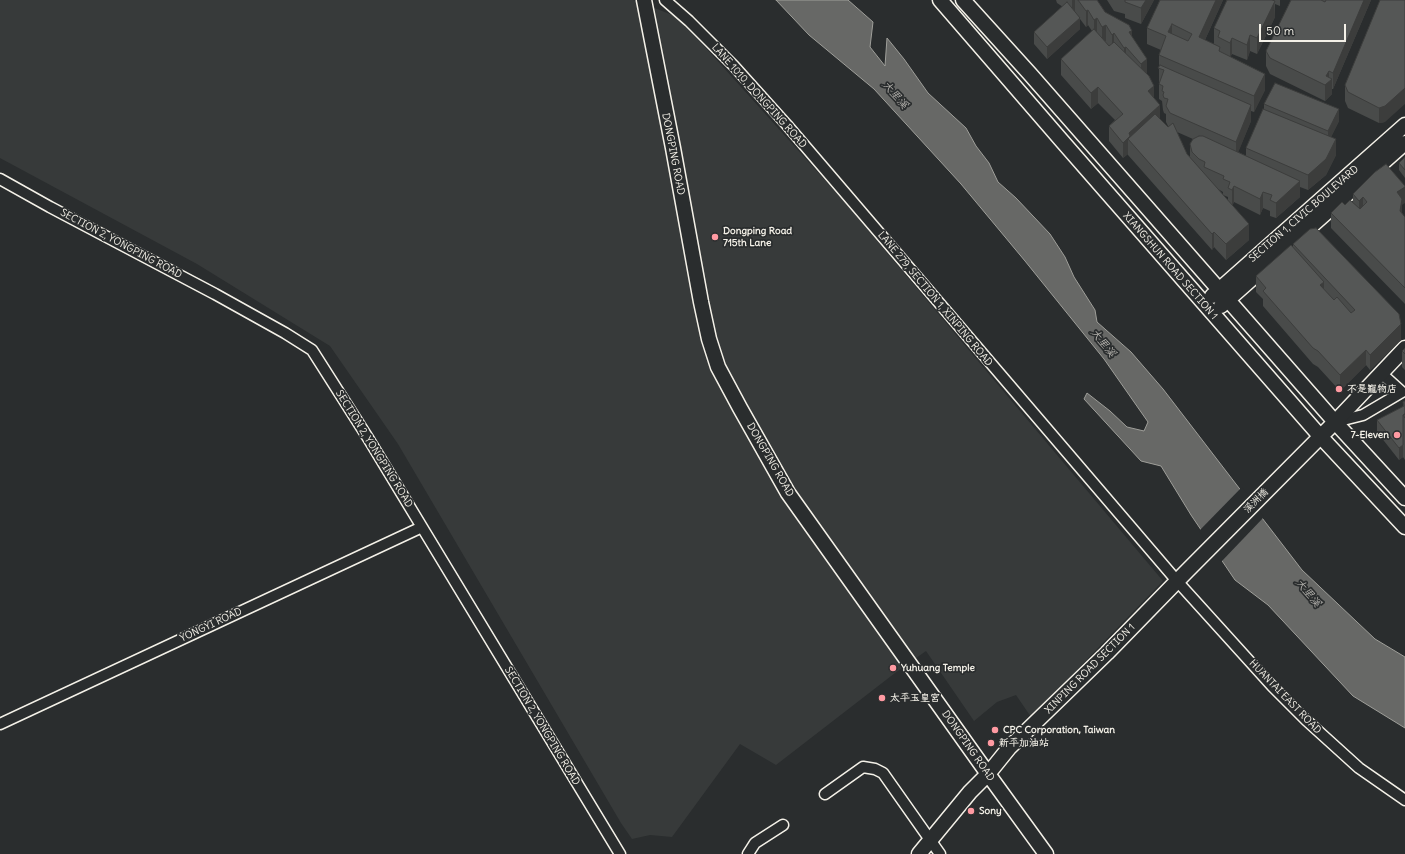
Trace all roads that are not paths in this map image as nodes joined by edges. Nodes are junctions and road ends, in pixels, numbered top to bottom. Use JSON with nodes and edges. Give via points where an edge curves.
{"nodes":[{"id":1,"x":644,"y":0,"type":"edge"},
{"id":2,"x":665,"y":0,"type":"edge"},
{"id":3,"x":940,"y":0,"type":"edge"},
{"id":4,"x":963,"y":0,"type":"edge"},
{"id":5,"x":1405,"y":125,"type":"edge"},
{"id":6,"x":1405,"y":143,"type":"edge"},
{"id":7,"x":0,"y":179,"type":"edge"},
{"id":8,"x":848,"y":196,"type":"joint"},
{"id":9,"x":1223,"y":295,"type":"junction"},
{"id":10,"x":1208,"y":309,"type":"junction"},
{"id":11,"x":1405,"y":348,"type":"edge"},
{"id":12,"x":1381,"y":373,"type":"junction"},
{"id":13,"x":1334,"y":422,"type":"junction"},
{"id":14,"x":1320,"y":436,"type":"junction"},
{"id":15,"x":1405,"y":498,"type":"edge"},
{"id":16,"x":1405,"y":526,"type":"edge"},
{"id":17,"x":422,"y":527,"type":"junction"},
{"id":18,"x":1193,"y":564,"type":"joint"},
{"id":19,"x":1177,"y":581,"type":"junction"},
{"id":20,"x":0,"y":724,"type":"edge"},
{"id":21,"x":988,"y":774,"type":"junction"},
{"id":22,"x":824,"y":794,"type":"dead end"},
{"id":23,"x":1405,"y":800,"type":"edge"},
{"id":24,"x":782,"y":825,"type":"dead end"},
{"id":25,"x":930,"y":841,"type":"junction"},
{"id":26,"x":620,"y":854,"type":"edge"},
{"id":27,"x":748,"y":854,"type":"edge"},
{"id":28,"x":919,"y":854,"type":"edge"},
{"id":29,"x":940,"y":854,"type":"edge"},
{"id":30,"x":1046,"y":854,"type":"edge"}],
"edges":[{"from":1,"to":21,"type":"street","name":"DONGPING ROAD","via":[[701,302],[718,367],[788,493]]},
{"from":2,"to":8,"type":"street","name":"LANE 1010, DONGPING ROAD","via":[[734,66]]},
{"from":3,"to":10,"type":"street","name":"XIANGSHUN ROAD SECTION 1"},
{"from":4,"to":9,"type":"street","name":"XIANGSHUN ROAD SECTION 1"},
{"from":5,"to":9,"type":"street","name":"SECTION 1, CIVIC BOULEVARD"},
{"from":6,"to":9,"type":"street","name":"SECTION 1, CIVIC BOULEVARD"},
{"from":7,"to":17,"type":"street","name":"SECTION 2, YONGPING ROAD","via":[[214,294],[312,350]]},
{"from":8,"to":19,"type":"street","name":"LANE 279, SECTION 1, XINPING ROAD"},
{"from":9,"to":10,"type":"street","name":"SECTION 1, CIVIC BOULEVARD"},
{"from":9,"to":13,"type":"street","name":"XIANGSHUN ROAD SECTION 1"},
{"from":10,"to":14,"type":"street","name":"XIANGSHUN ROAD SECTION 1"},
{"from":11,"to":12,"type":"street","name":"溪洲橋"},
{"from":12,"to":13,"type":"street","name":"溪洲橋"},
{"from":12,"to":13,"type":"street","via":[[1402,392],[1363,415]]},
{"from":13,"to":14,"type":"street","name":"溪洲橋"},
{"from":13,"to":15,"type":"street","name":"XIANGSHUN ROAD SECTION 1"},
{"from":14,"to":16,"type":"street","name":"XIANGSHUN ROAD SECTION 1"},
{"from":14,"to":18,"type":"street","name":"溪洲橋"},
{"from":17,"to":20,"type":"street","name":"YONGYI ROAD"},
{"from":17,"to":26,"type":"street","name":"SECTION 2, YONGPING ROAD"},
{"from":18,"to":19,"type":"street","name":"XINPING ROAD SECTION 1"},
{"from":19,"to":21,"type":"street","name":"XINPING ROAD SECTION 1","via":[[1009,748]]},
{"from":19,"to":23,"type":"street","name":"HUANTAI EAST ROAD","via":[[1306,720],[1359,768]]},
{"from":21,"to":25,"type":"street","name":"XINPING ROAD SECTION 1"},
{"from":21,"to":30,"type":"street","name":"DONGPING ROAD"},
{"from":22,"to":25,"type":"street","via":[[863,767],[875,769],[883,773]]},
{"from":24,"to":27,"type":"street","via":[[754,843]]},
{"from":25,"to":28,"type":"street","name":"XINPING ROAD SECTION 1"},
{"from":25,"to":29,"type":"street"}]}
